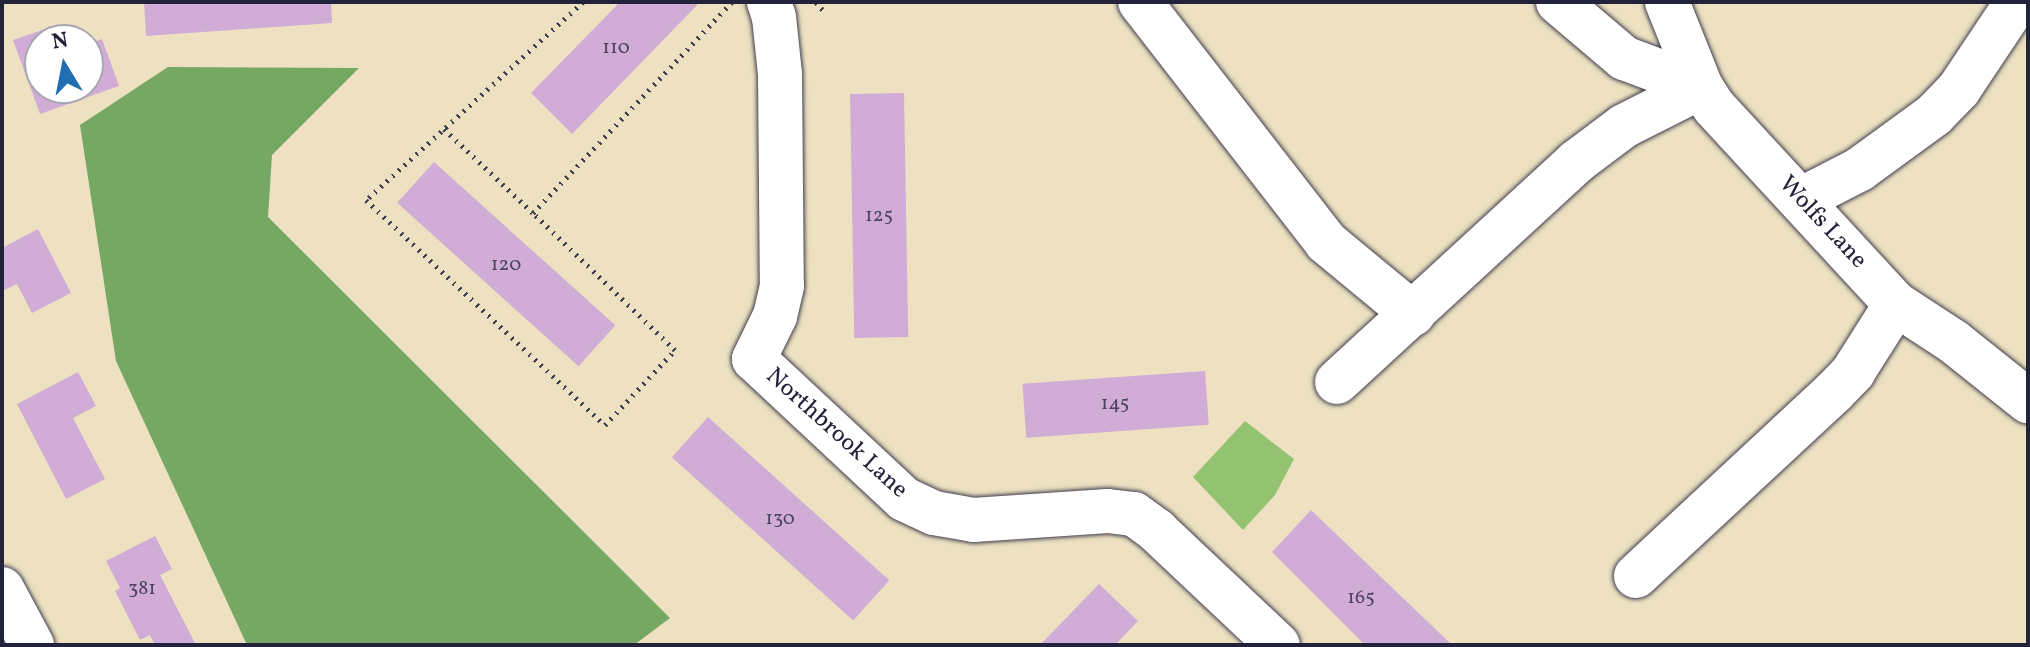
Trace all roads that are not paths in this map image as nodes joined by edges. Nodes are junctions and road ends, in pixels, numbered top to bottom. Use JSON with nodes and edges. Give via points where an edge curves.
{"nodes":[{"id":1,"x":769,"y":2,"type":"edge"},
{"id":2,"x":1140,"y":2,"type":"edge"},
{"id":3,"x":1558,"y":2,"type":"edge"},
{"id":4,"x":1667,"y":2,"type":"edge"},
{"id":5,"x":2017,"y":2,"type":"edge"},
{"id":6,"x":1701,"y":87,"type":"junction"},
{"id":7,"x":1802,"y":199,"type":"junction"},
{"id":8,"x":1896,"y":304,"type":"junction"},
{"id":9,"x":1413,"y":314,"type":"junction"},
{"id":10,"x":1337,"y":382,"type":"dead end"},
{"id":11,"x":2028,"y":401,"type":"edge"},
{"id":12,"x":1636,"y":576,"type":"dead end"},
{"id":13,"x":2,"y":589,"type":"edge"},
{"id":14,"x":32,"y":645,"type":"edge"},
{"id":15,"x":1278,"y":645,"type":"edge"}],
"edges":[{"from":1,"to":15,"type":"street","name":"Northbrook Lane","via":[[780,74],[782,286],[775,316],[754,359],[904,499],[934,513],[973,520],[1134,514]]},
{"from":2,"to":9,"type":"street","via":[[1326,242]]},
{"from":3,"to":6,"type":"street","via":[[1624,58]]},
{"from":4,"to":6,"type":"street","name":"Wolfs Lane"},
{"from":5,"to":7,"type":"street","via":[[1959,89],[1934,115],[1860,169]]},
{"from":6,"to":7,"type":"street","name":"Wolfs Lane"},
{"from":6,"to":9,"type":"street","via":[[1597,145]]},
{"from":7,"to":8,"type":"street","name":"Wolfs Lane"},
{"from":8,"to":11,"type":"street","name":"Wolfs Lane"},
{"from":8,"to":12,"type":"street","via":[[1853,372],[1834,392]]},
{"from":9,"to":10,"type":"street"},
{"from":13,"to":14,"type":"street"}]}
